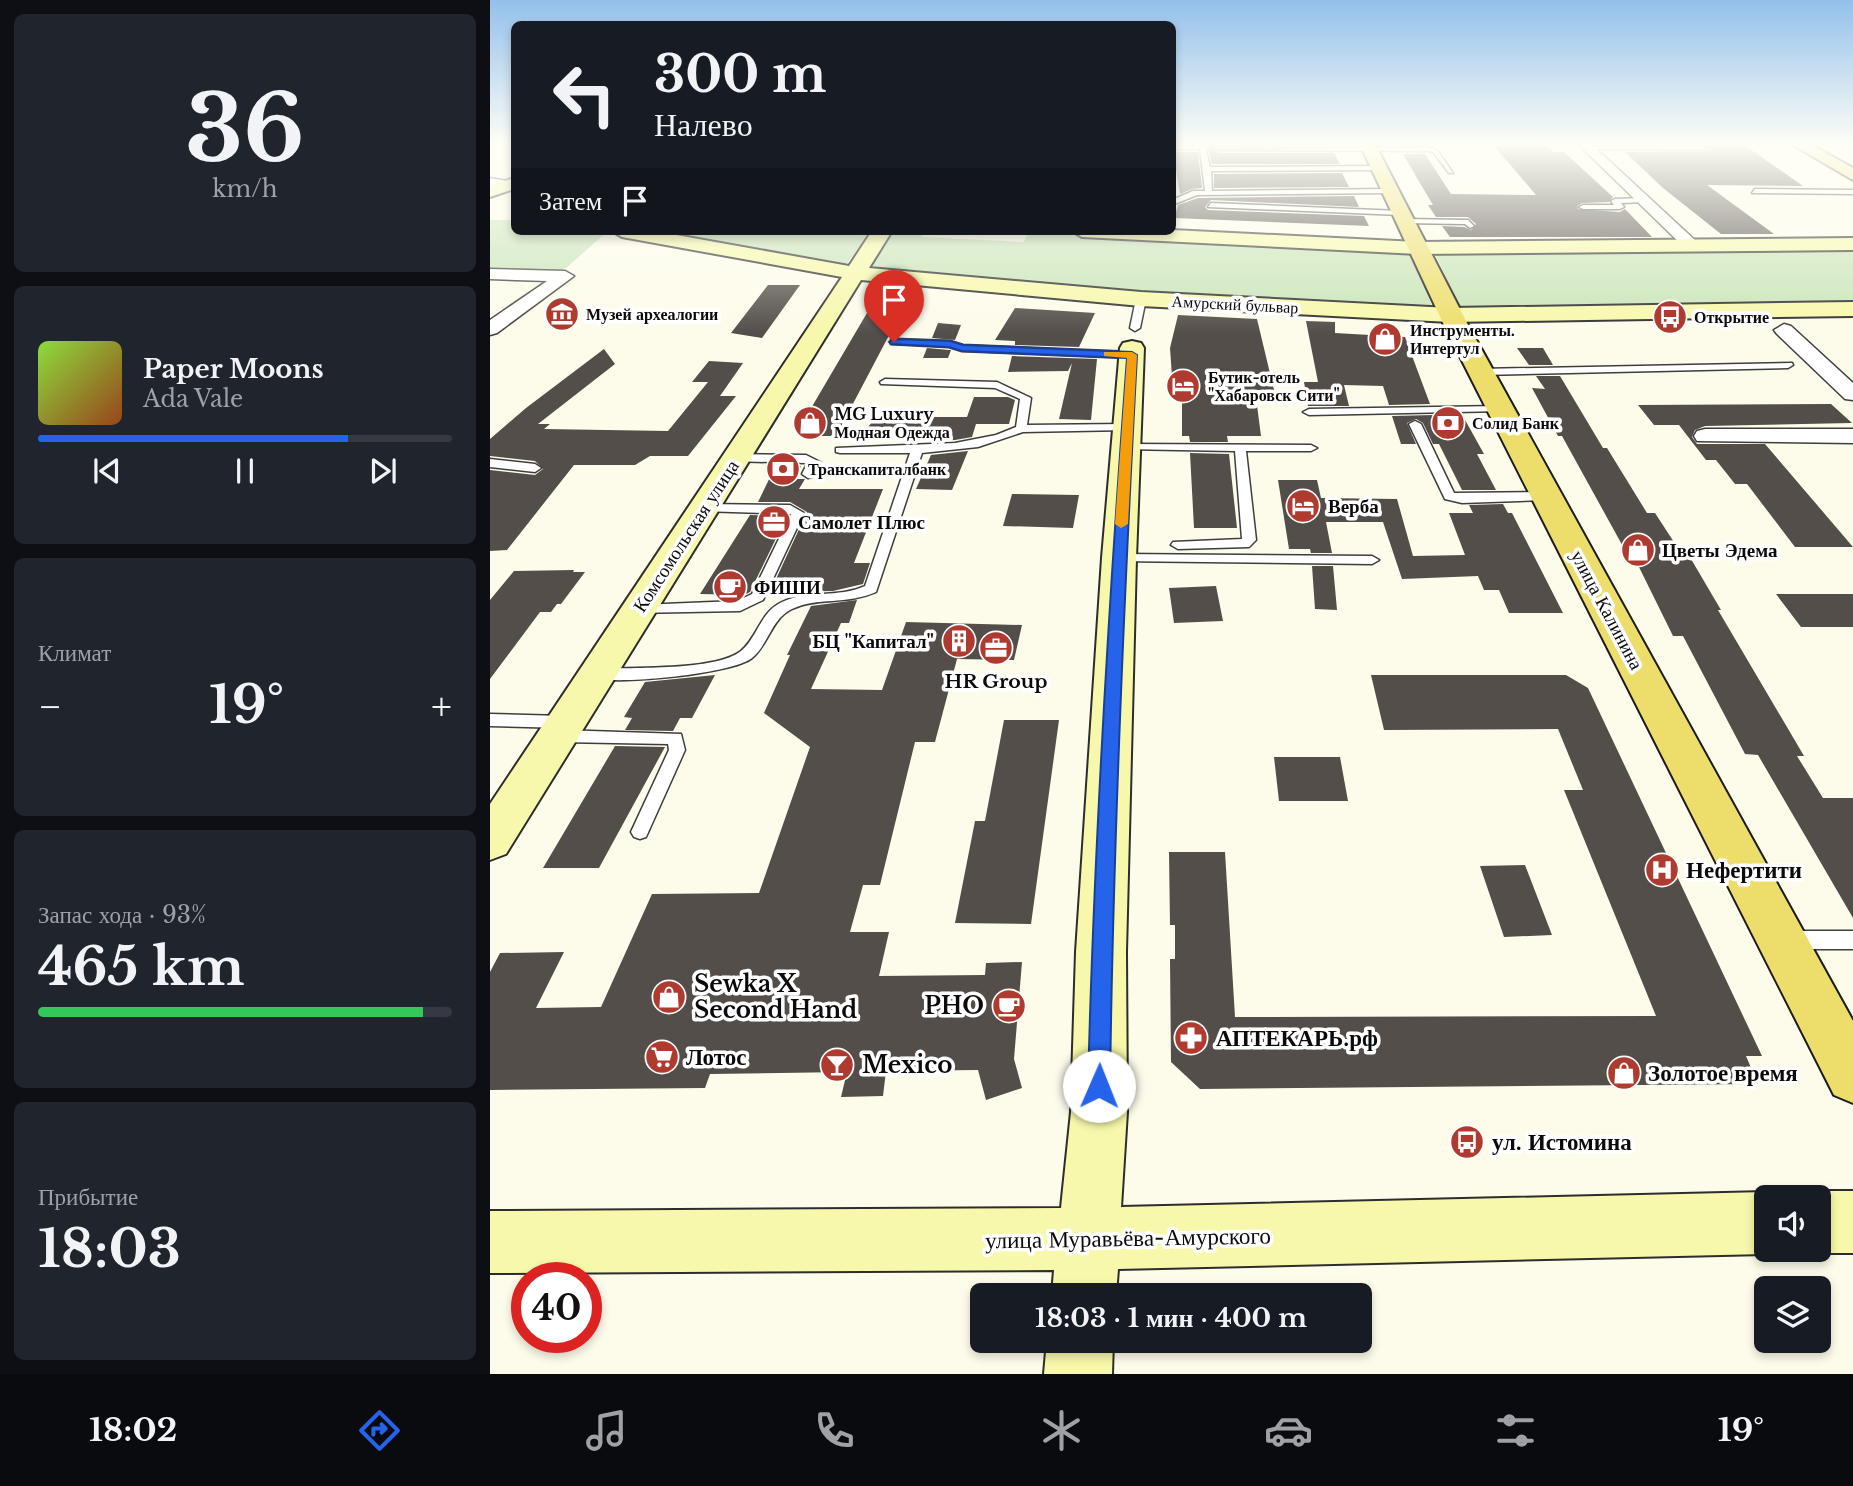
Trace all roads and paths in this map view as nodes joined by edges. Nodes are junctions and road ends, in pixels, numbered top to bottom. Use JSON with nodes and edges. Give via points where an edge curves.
{"nodes":[{"id":1,"x":1221,"y":206,"type":"edge"},
{"id":2,"x":1398,"y":206,"type":"edge"},
{"id":3,"x":1619,"y":206,"type":"edge"},
{"id":4,"x":1650,"y":206,"type":"edge"},
{"id":5,"x":1583,"y":207,"type":"dead end"},
{"id":6,"x":1470,"y":226,"type":"dead end"},
{"id":7,"x":1408,"y":227,"type":"junction"},
{"id":8,"x":1176,"y":231,"type":"edge"},
{"id":9,"x":644,"y":235,"type":"edge"},
{"id":10,"x":879,"y":235,"type":"edge"},
{"id":11,"x":1853,"y":244,"type":"edge"},
{"id":12,"x":1692,"y":246,"type":"junction"},
{"id":13,"x":855,"y":273,"type":"junction"},
{"id":14,"x":490,"y":274,"type":"edge"},
{"id":15,"x":1141,"y":299,"type":"junction"},
{"id":16,"x":1853,"y":309,"type":"edge"},
{"id":17,"x":1450,"y":315,"type":"junction"},
{"id":18,"x":490,"y":329,"type":"edge"},
{"id":19,"x":1784,"y":330,"type":"dead end"},
{"id":20,"x":894,"y":342,"type":"dead end"},
{"id":21,"x":1133,"y":343,"type":"junction"},
{"id":22,"x":1788,"y":365,"type":"dead end"},
{"id":23,"x":1480,"y":372,"type":"junction"},
{"id":24,"x":885,"y":382,"type":"dead end"},
{"id":25,"x":1853,"y":394,"type":"edge"},
{"id":26,"x":1500,"y":409,"type":"junction"},
{"id":27,"x":1309,"y":412,"type":"dead end"},
{"id":28,"x":1415,"y":424,"type":"dead end"},
{"id":29,"x":1021,"y":429,"type":"junction"},
{"id":30,"x":1705,"y":436,"type":"dead end"},
{"id":31,"x":1853,"y":436,"type":"edge"},
{"id":32,"x":1127,"y":437,"type":"junction"},
{"id":33,"x":1240,"y":447,"type":"junction"},
{"id":34,"x":918,"y":448,"type":"junction"},
{"id":35,"x":1311,"y":448,"type":"dead end"},
{"id":36,"x":840,"y":450,"type":"dead end"},
{"id":37,"x":736,"y":458,"type":"junction"},
{"id":38,"x":490,"y":463,"type":"edge"},
{"id":39,"x":535,"y":468,"type":"dead end"},
{"id":40,"x":808,"y":474,"type":"dead end"},
{"id":41,"x":1546,"y":496,"type":"junction"},
{"id":42,"x":704,"y":508,"type":"junction"},
{"id":43,"x":1178,"y":545,"type":"dead end"},
{"id":44,"x":1119,"y":558,"type":"junction"},
{"id":45,"x":1372,"y":560,"type":"dead end"},
{"id":46,"x":639,"y":610,"type":"junction"},
{"id":47,"x":597,"y":674,"type":"junction"},
{"id":48,"x":490,"y":720,"type":"edge"},
{"id":49,"x":562,"y":729,"type":"junction"},
{"id":50,"x":640,"y":832,"type":"dead end"},
{"id":51,"x":490,"y":841,"type":"edge"},
{"id":52,"x":1781,"y":940,"type":"junction"},
{"id":53,"x":1853,"y":940,"type":"edge"},
{"id":54,"x":1853,"y":1076,"type":"edge"},
{"id":55,"x":1831,"y":1222,"type":"edge"},
{"id":56,"x":1853,"y":1222,"type":"edge"},
{"id":57,"x":1754,"y":1223,"type":"edge"},
{"id":58,"x":1088,"y":1237,"type":"junction"},
{"id":59,"x":490,"y":1242,"type":"edge"},
{"id":60,"x":1084,"y":1283,"type":"edge"},
{"id":61,"x":1079,"y":1353,"type":"edge"},
{"id":62,"x":1078,"y":1374,"type":"edge"}],
"edges":[{"from":1,"to":7,"type":"lane"},
{"from":2,"to":7,"type":"main road","name":"улица Калинина"},
{"from":3,"to":5,"type":"lane"},
{"from":4,"to":12,"type":"street"},
{"from":6,"to":7,"type":"lane","via":[[1468,222]]},
{"from":7,"to":8,"type":"street"},
{"from":7,"to":12,"type":"street"},
{"from":7,"to":17,"type":"main road","name":"улица Калинина"},
{"from":9,"to":13,"type":"street","name":"Амурский бульвар"},
{"from":10,"to":13,"type":"street","name":"Комсомольская улица"},
{"from":11,"to":12,"type":"street"},
{"from":13,"to":15,"type":"street","name":"Амурский бульвар"},
{"from":13,"to":37,"type":"street","name":"Комсомольская улица"},
{"from":14,"to":18,"type":"street","via":[[565,275]]},
{"from":15,"to":17,"type":"street","name":"Амурский бульвар"},
{"from":15,"to":21,"type":"lane"},
{"from":16,"to":17,"type":"street","name":"Амурский бульвар"},
{"from":17,"to":23,"type":"main road","name":"улица Калинина"},
{"from":19,"to":25,"type":"street"},
{"from":20,"to":21,"type":"lane","via":[[962,348]]},
{"from":21,"to":32,"type":"street"},
{"from":22,"to":23,"type":"lane"},
{"from":23,"to":26,"type":"main road","name":"улица Калинина"},
{"from":24,"to":29,"type":"lane","via":[[997,385],[1027,398]]},
{"from":26,"to":27,"type":"lane"},
{"from":26,"to":41,"type":"main road","name":"улица Калинина"},
{"from":28,"to":41,"type":"lane","via":[[1449,496]]},
{"from":29,"to":32,"type":"lane"},
{"from":29,"to":34,"type":"lane","via":[[974,444]]},
{"from":30,"to":31,"type":"street"},
{"from":32,"to":33,"type":"lane"},
{"from":32,"to":44,"type":"street"},
{"from":33,"to":35,"type":"lane"},
{"from":33,"to":43,"type":"lane","via":[[1249,540],[1244,544]]},
{"from":34,"to":36,"type":"lane"},
{"from":34,"to":47,"type":"lane","via":[[871,589],[856,598],[799,600],[776,610],[746,655],[717,667]]},
{"from":37,"to":40,"type":"lane","via":[[806,459],[814,463]]},
{"from":37,"to":42,"type":"street","name":"Комсомольская улица"},
{"from":38,"to":39,"type":"lane"},
{"from":41,"to":52,"type":"main road","name":"улица Калинина"},
{"from":42,"to":46,"type":"street","name":"Комсомольская улица"},
{"from":42,"to":46,"type":"lane","via":[[790,509],[797,513],[758,597],[740,606]]},
{"from":44,"to":45,"type":"lane"},
{"from":44,"to":58,"type":"street","via":[[1101,952],[1099,1112]]},
{"from":46,"to":47,"type":"street","name":"Комсомольская улица"},
{"from":47,"to":49,"type":"street","name":"Комсомольская улица"},
{"from":48,"to":49,"type":"lane"},
{"from":49,"to":50,"type":"lane","via":[[675,738],[677,750]]},
{"from":49,"to":51,"type":"street","name":"Комсомольская улица"},
{"from":52,"to":53,"type":"lane"},
{"from":52,"to":54,"type":"main road","name":"улица Калинина"},
{"from":55,"to":56,"type":"street"},
{"from":57,"to":58,"type":"street","name":"улица Муравьёва-Амурского"},
{"from":58,"to":59,"type":"street","name":"улица Муравьёва-Амурского"},
{"from":58,"to":60,"type":"street"},
{"from":61,"to":62,"type":"street"}]}
